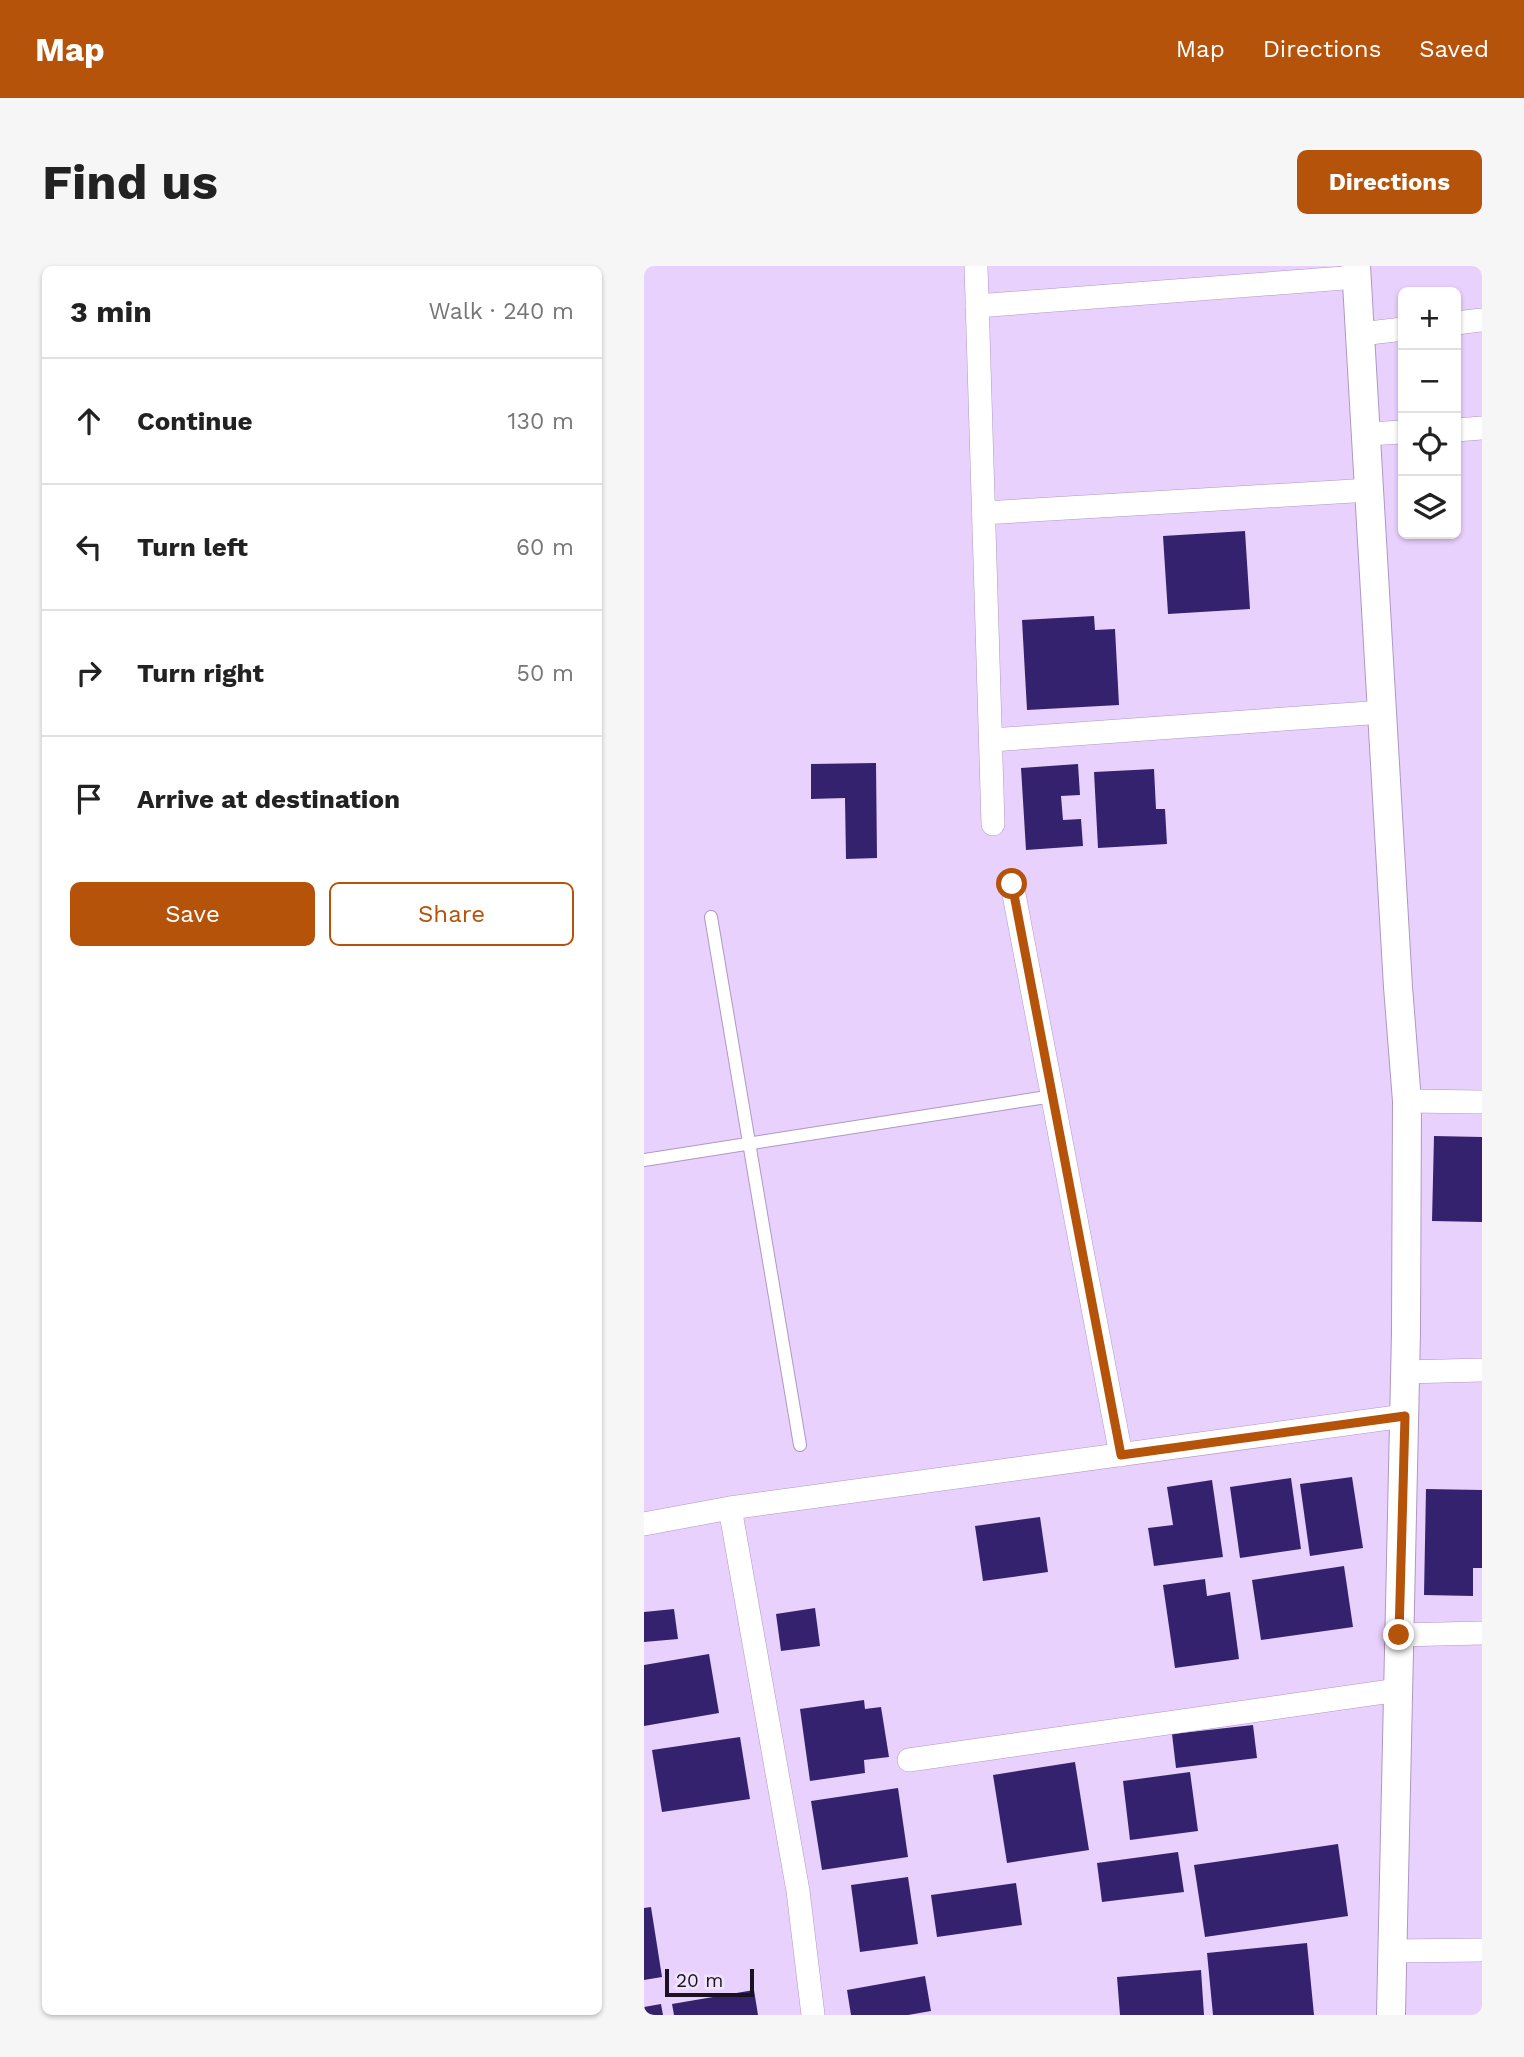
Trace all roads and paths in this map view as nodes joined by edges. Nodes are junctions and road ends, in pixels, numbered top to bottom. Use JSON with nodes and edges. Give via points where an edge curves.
{"nodes":[{"id":1,"x":976,"y":266,"type":"edge"},
{"id":2,"x":1357,"y":271,"type":"edge"},
{"id":3,"x":977,"y":306,"type":"junction"},
{"id":4,"x":1482,"y":320,"type":"edge"},
{"id":5,"x":1461,"y":322,"type":"edge"},
{"id":6,"x":1398,"y":330,"type":"edge"},
{"id":7,"x":1361,"y":334,"type":"junction"},
{"id":8,"x":1482,"y":428,"type":"edge"},
{"id":9,"x":1461,"y":430,"type":"edge"},
{"id":10,"x":1398,"y":432,"type":"edge"},
{"id":11,"x":1367,"y":434,"type":"junction"},
{"id":12,"x":1370,"y":490,"type":"junction"},
{"id":13,"x":984,"y":513,"type":"junction"},
{"id":14,"x":1383,"y":712,"type":"junction"},
{"id":15,"x":992,"y":740,"type":"junction"},
{"id":16,"x":993,"y":824,"type":"dead end"},
{"id":17,"x":1012,"y":884,"type":"dead end"},
{"id":18,"x":710,"y":918,"type":"dead end"},
{"id":19,"x":1053,"y":1096,"type":"junction"},
{"id":20,"x":1407,"y":1101,"type":"junction"},
{"id":21,"x":1482,"y":1102,"type":"edge"},
{"id":22,"x":749,"y":1144,"type":"junction"},
{"id":23,"x":644,"y":1160,"type":"edge"},
{"id":24,"x":1482,"y":1370,"type":"edge"},
{"id":25,"x":1405,"y":1373,"type":"junction"},
{"id":26,"x":1405,"y":1416,"type":"junction"},
{"id":27,"x":800,"y":1445,"type":"dead end"},
{"id":28,"x":1121,"y":1455,"type":"junction"},
{"id":29,"x":730,"y":1508,"type":"junction"},
{"id":30,"x":644,"y":1524,"type":"edge"},
{"id":31,"x":1482,"y":1633,"type":"edge"},
{"id":32,"x":1399,"y":1635,"type":"junction"},
{"id":33,"x":1398,"y":1690,"type":"junction"},
{"id":34,"x":909,"y":1760,"type":"dead end"},
{"id":35,"x":1482,"y":1950,"type":"edge"},
{"id":36,"x":1393,"y":1951,"type":"junction"},
{"id":37,"x":813,"y":2015,"type":"edge"},
{"id":38,"x":1391,"y":2015,"type":"edge"}],
"edges":[{"from":1,"to":3,"type":"street"},
{"from":2,"to":3,"type":"street"},
{"from":2,"to":7,"type":"street"},
{"from":3,"to":13,"type":"street"},
{"from":4,"to":5,"type":"street"},
{"from":6,"to":7,"type":"street"},
{"from":7,"to":11,"type":"street"},
{"from":8,"to":9,"type":"street"},
{"from":10,"to":11,"type":"street"},
{"from":11,"to":12,"type":"street"},
{"from":12,"to":13,"type":"street"},
{"from":12,"to":14,"type":"street"},
{"from":13,"to":15,"type":"street"},
{"from":14,"to":15,"type":"street"},
{"from":14,"to":20,"type":"street"},
{"from":15,"to":16,"type":"street"},
{"from":17,"to":19,"type":"street"},
{"from":18,"to":22,"type":"lane"},
{"from":19,"to":22,"type":"lane"},
{"from":19,"to":28,"type":"street"},
{"from":20,"to":21,"type":"street"},
{"from":20,"to":25,"type":"street"},
{"from":22,"to":23,"type":"lane"},
{"from":22,"to":27,"type":"lane"},
{"from":24,"to":25,"type":"street"},
{"from":25,"to":26,"type":"street"},
{"from":26,"to":28,"type":"street"},
{"from":26,"to":32,"type":"street"},
{"from":28,"to":29,"type":"street"},
{"from":29,"to":30,"type":"street"},
{"from":29,"to":37,"type":"street","via":[[798,1891]]},
{"from":31,"to":32,"type":"street"},
{"from":32,"to":33,"type":"street"},
{"from":33,"to":34,"type":"street"},
{"from":33,"to":36,"type":"street"},
{"from":35,"to":36,"type":"street"},
{"from":36,"to":38,"type":"street"}]}
